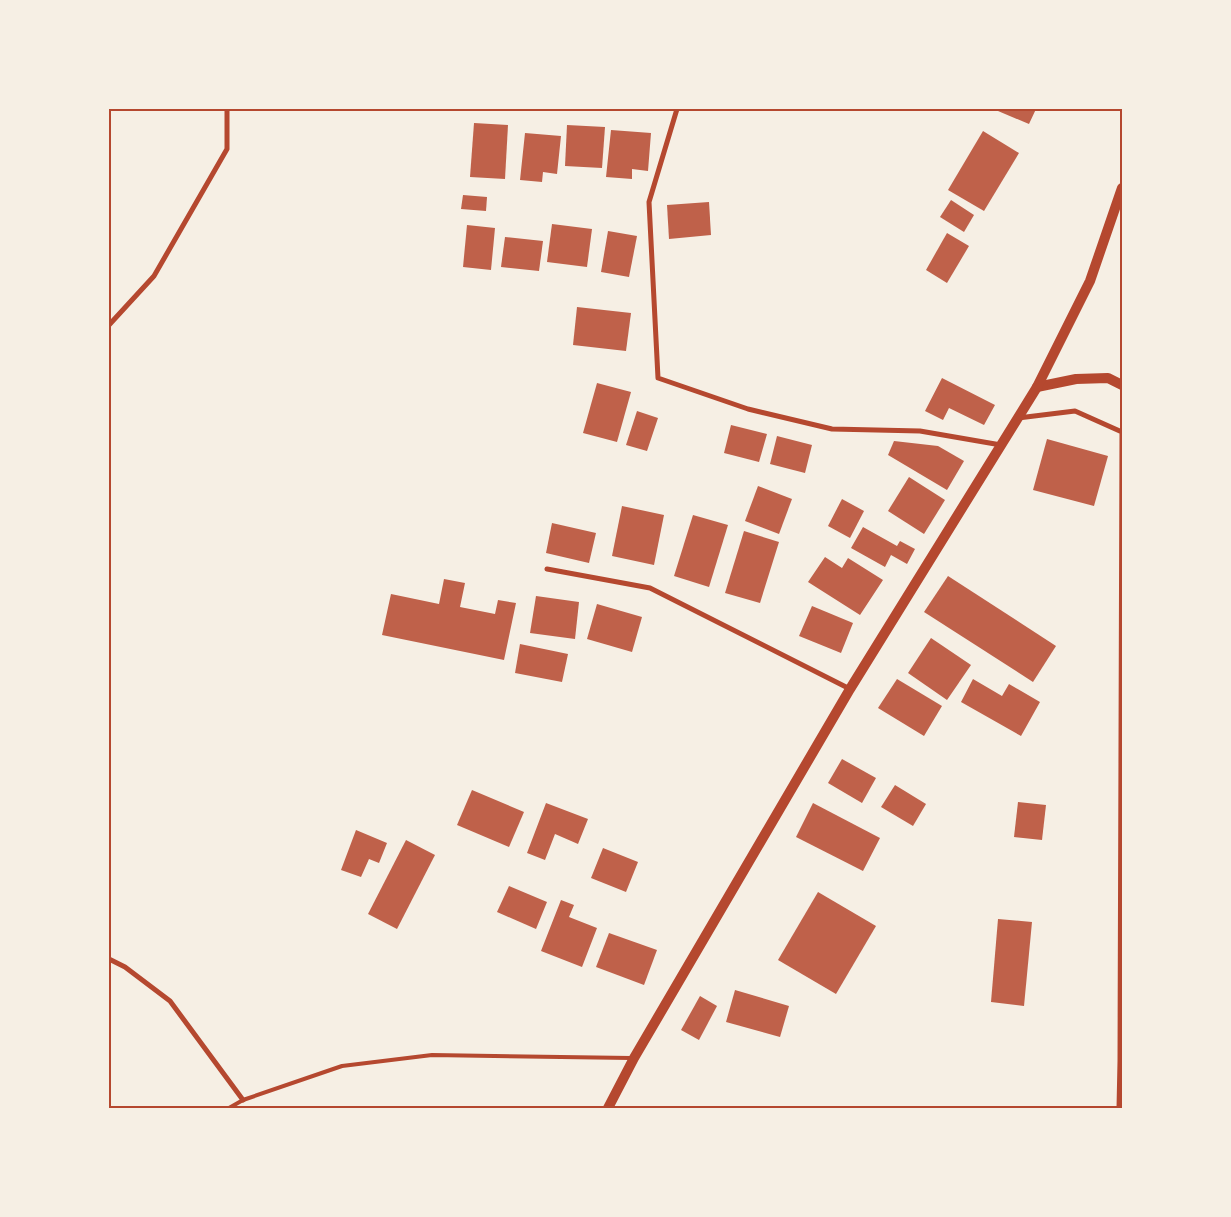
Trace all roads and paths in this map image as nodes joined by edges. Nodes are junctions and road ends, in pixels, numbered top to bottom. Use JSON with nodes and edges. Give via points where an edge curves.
{"nodes":[{"id":1,"x":227,"y":109,"type":"edge"},
{"id":2,"x":677,"y":109,"type":"edge"},
{"id":3,"x":1122,"y":188,"type":"edge"},
{"id":4,"x":109,"y":325,"type":"edge"},
{"id":5,"x":1122,"y":384,"type":"edge"},
{"id":6,"x":1037,"y":387,"type":"junction"},
{"id":7,"x":1017,"y":418,"type":"junction"},
{"id":8,"x":1002,"y":445,"type":"junction"},
{"id":9,"x":547,"y":570,"type":"dead end"},
{"id":10,"x":850,"y":689,"type":"junction"},
{"id":11,"x":109,"y":958,"type":"edge"},
{"id":12,"x":634,"y":1058,"type":"junction"},
{"id":13,"x":243,"y":1100,"type":"junction"},
{"id":14,"x":229,"y":1108,"type":"edge"},
{"id":15,"x":608,"y":1108,"type":"edge"},
{"id":16,"x":1119,"y":1108,"type":"edge"}],
"edges":[{"from":1,"to":4,"type":"street","via":[[227,149],[154,276]]},
{"from":2,"to":8,"type":"street","via":[[649,202],[658,378],[748,409],[832,429],[920,431]]},
{"from":3,"to":6,"type":"main road","via":[[1090,281]]},
{"from":5,"to":6,"type":"main road","via":[[1108,378],[1076,379]]},
{"from":6,"to":7,"type":"main road"},
{"from":7,"to":8,"type":"main road"},
{"from":7,"to":16,"type":"street","via":[[1075,411],[1122,432]]},
{"from":8,"to":10,"type":"main road"},
{"from":9,"to":10,"type":"street","via":[[650,588]]},
{"from":10,"to":12,"type":"main road"},
{"from":11,"to":13,"type":"street","via":[[170,1001]]},
{"from":12,"to":13,"type":"lane","via":[[432,1055],[342,1066]]},
{"from":12,"to":15,"type":"main road"},
{"from":13,"to":14,"type":"lane"}]}
